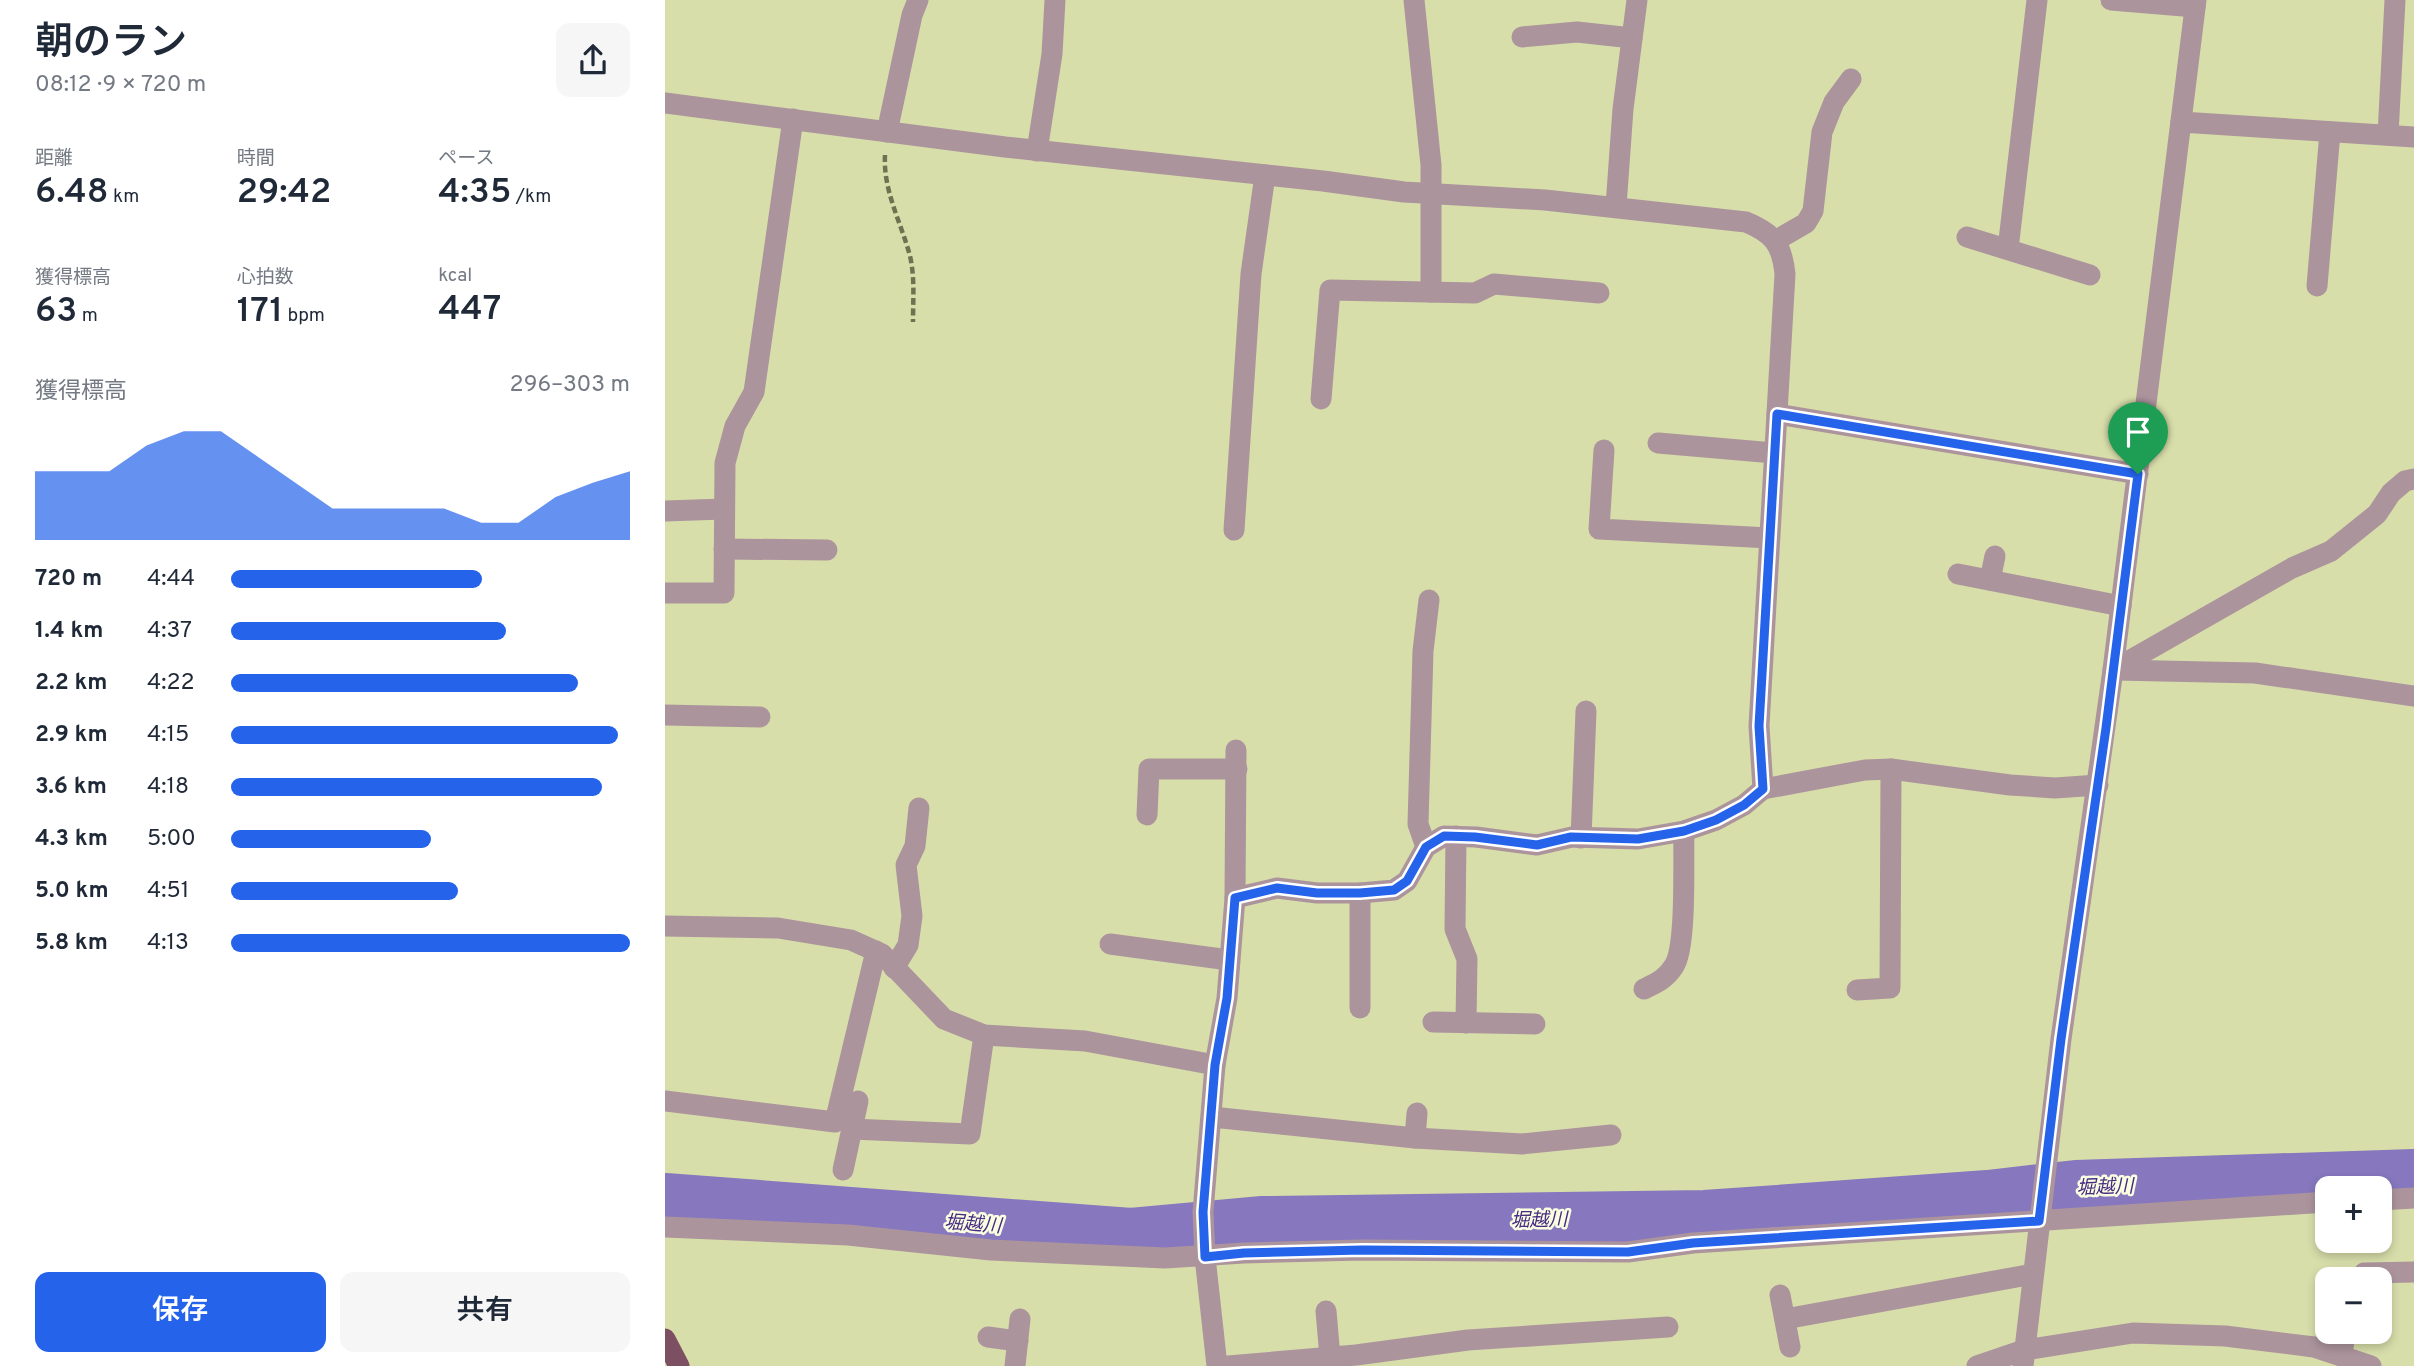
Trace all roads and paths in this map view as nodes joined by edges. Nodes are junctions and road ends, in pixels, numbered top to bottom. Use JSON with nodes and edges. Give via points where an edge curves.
{"nodes":[{"id":1,"x":918,"y":0,"type":"edge"},
{"id":2,"x":1055,"y":0,"type":"edge"},
{"id":3,"x":1414,"y":0,"type":"edge"},
{"id":4,"x":1637,"y":0,"type":"edge"},
{"id":5,"x":2037,"y":0,"type":"edge"},
{"id":6,"x":2111,"y":0,"type":"edge"},
{"id":7,"x":2395,"y":0,"type":"edge"},
{"id":8,"x":2196,"y":4,"type":"edge"},
{"id":9,"x":1522,"y":37,"type":"dead end"},
{"id":10,"x":1632,"y":38,"type":"junction"},
{"id":11,"x":1851,"y":79,"type":"dead end"},
{"id":12,"x":665,"y":103,"type":"edge"},
{"id":13,"x":793,"y":119,"type":"junction"},
{"id":14,"x":2181,"y":122,"type":"junction"},
{"id":15,"x":887,"y":132,"type":"junction"},
{"id":16,"x":2330,"y":132,"type":"junction"},
{"id":17,"x":2388,"y":135,"type":"junction"},
{"id":18,"x":2414,"y":137,"type":"edge"},
{"id":19,"x":1037,"y":151,"type":"junction"},
{"id":20,"x":1265,"y":175,"type":"junction"},
{"id":21,"x":1432,"y":194,"type":"junction"},
{"id":22,"x":1616,"y":206,"type":"junction"},
{"id":23,"x":1967,"y":237,"type":"dead end"},
{"id":24,"x":1775,"y":241,"type":"junction"},
{"id":25,"x":2008,"y":249,"type":"junction"},
{"id":26,"x":2090,"y":275,"type":"dead end"},
{"id":27,"x":2317,"y":286,"type":"dead end"},
{"id":28,"x":1431,"y":292,"type":"junction"},
{"id":29,"x":1599,"y":293,"type":"dead end"},
{"id":30,"x":913,"y":321,"type":"dead end"},
{"id":31,"x":1321,"y":399,"type":"dead end"},
{"id":32,"x":1777,"y":414,"type":"junction"},
{"id":33,"x":1658,"y":443,"type":"dead end"},
{"id":34,"x":1604,"y":450,"type":"dead end"},
{"id":35,"x":1775,"y":453,"type":"junction"},
{"id":36,"x":2138,"y":474,"type":"junction"},
{"id":37,"x":2414,"y":479,"type":"edge"},
{"id":38,"x":724,"y":509,"type":"junction"},
{"id":39,"x":665,"y":511,"type":"edge"},
{"id":40,"x":1234,"y":530,"type":"dead end"},
{"id":41,"x":1769,"y":538,"type":"junction"},
{"id":42,"x":724,"y":549,"type":"junction"},
{"id":43,"x":827,"y":550,"type":"dead end"},
{"id":44,"x":1995,"y":556,"type":"dead end"},
{"id":45,"x":1958,"y":574,"type":"dead end"},
{"id":46,"x":1990,"y":580,"type":"junction"},
{"id":47,"x":665,"y":593,"type":"edge"},
{"id":48,"x":1429,"y":600,"type":"dead end"},
{"id":49,"x":2121,"y":606,"type":"junction"},
{"id":50,"x":2113,"y":670,"type":"junction"},
{"id":51,"x":2414,"y":696,"type":"edge"},
{"id":52,"x":1586,"y":711,"type":"dead end"},
{"id":53,"x":665,"y":715,"type":"edge"},
{"id":54,"x":760,"y":717,"type":"dead end"},
{"id":55,"x":1891,"y":769,"type":"junction"},
{"id":56,"x":2098,"y":785,"type":"junction"},
{"id":57,"x":1763,"y":789,"type":"junction"},
{"id":58,"x":919,"y":808,"type":"dead end"},
{"id":59,"x":1147,"y":815,"type":"dead end"},
{"id":60,"x":1684,"y":831,"type":"junction"},
{"id":61,"x":1456,"y":836,"type":"junction"},
{"id":62,"x":1581,"y":838,"type":"junction"},
{"id":63,"x":1426,"y":847,"type":"junction"},
{"id":64,"x":1360,"y":893,"type":"junction"},
{"id":65,"x":1235,"y":898,"type":"junction"},
{"id":66,"x":665,"y":926,"type":"edge"},
{"id":67,"x":1110,"y":944,"type":"dead end"},
{"id":68,"x":876,"y":951,"type":"junction"},
{"id":69,"x":1229,"y":960,"type":"junction"},
{"id":70,"x":894,"y":968,"type":"junction"},
{"id":71,"x":1644,"y":989,"type":"dead end"},
{"id":72,"x":1857,"y":990,"type":"dead end"},
{"id":73,"x":1360,"y":1008,"type":"dead end"},
{"id":74,"x":1433,"y":1022,"type":"dead end"},
{"id":75,"x":1466,"y":1023,"type":"junction"},
{"id":76,"x":1535,"y":1024,"type":"dead end"},
{"id":77,"x":984,"y":1035,"type":"junction"},
{"id":78,"x":1215,"y":1065,"type":"junction"},
{"id":79,"x":665,"y":1101,"type":"edge"},
{"id":80,"x":858,"y":1101,"type":"dead end"},
{"id":81,"x":1417,"y":1113,"type":"dead end"},
{"id":82,"x":1212,"y":1117,"type":"junction"},
{"id":83,"x":851,"y":1129,"type":"junction"},
{"id":84,"x":1611,"y":1135,"type":"dead end"},
{"id":85,"x":1415,"y":1138,"type":"junction"},
{"id":86,"x":843,"y":1171,"type":"dead end"},
{"id":87,"x":2414,"y":1198,"type":"edge"},
{"id":88,"x":2392,"y":1199,"type":"edge"},
{"id":89,"x":2315,"y":1203,"type":"edge"},
{"id":90,"x":2040,"y":1217,"type":"junction"},
{"id":91,"x":665,"y":1227,"type":"edge"},
{"id":92,"x":1204,"y":1253,"type":"junction"},
{"id":93,"x":2392,"y":1272,"type":"edge"},
{"id":94,"x":2414,"y":1272,"type":"edge"},
{"id":95,"x":2033,"y":1274,"type":"junction"},
{"id":96,"x":1780,"y":1295,"type":"dead end"},
{"id":97,"x":1326,"y":1311,"type":"dead end"},
{"id":98,"x":1020,"y":1319,"type":"dead end"},
{"id":99,"x":1784,"y":1319,"type":"junction"},
{"id":100,"x":1668,"y":1327,"type":"dead end"},
{"id":101,"x":988,"y":1337,"type":"dead end"},
{"id":102,"x":665,"y":1339,"type":"edge"},
{"id":103,"x":1018,"y":1341,"type":"junction"},
{"id":104,"x":2350,"y":1344,"type":"edge"},
{"id":105,"x":1790,"y":1347,"type":"dead end"},
{"id":106,"x":1330,"y":1357,"type":"junction"},
{"id":107,"x":2023,"y":1358,"type":"edge"},
{"id":108,"x":2358,"y":1363,"type":"edge"},
{"id":109,"x":680,"y":1366,"type":"edge"},
{"id":110,"x":1015,"y":1366,"type":"edge"},
{"id":111,"x":1217,"y":1366,"type":"edge"},
{"id":112,"x":1228,"y":1366,"type":"edge"},
{"id":113,"x":1977,"y":1366,"type":"edge"}],
"edges":[{"from":1,"to":15,"type":"street"},
{"from":2,"to":19,"type":"street"},
{"from":3,"to":21,"type":"street"},
{"from":4,"to":10,"type":"street"},
{"from":5,"to":25,"type":"street"},
{"from":6,"to":8,"type":"street"},
{"from":7,"to":17,"type":"street"},
{"from":8,"to":14,"type":"street"},
{"from":9,"to":10,"type":"street","via":[[1577,32]]},
{"from":10,"to":22,"type":"street"},
{"from":11,"to":24,"type":"street","via":[[1834,102],[1822,132],[1813,212],[1806,223]]},
{"from":12,"to":13,"type":"street"},
{"from":13,"to":15,"type":"street"},
{"from":13,"to":38,"type":"street","via":[[754,392],[735,426],[725,463]]},
{"from":14,"to":16,"type":"street"},
{"from":14,"to":36,"type":"street"},
{"from":15,"to":19,"type":"street"},
{"from":15,"to":30,"type":"path","via":[[884,171],[914,276]]},
{"from":16,"to":17,"type":"street"},
{"from":16,"to":27,"type":"street"},
{"from":17,"to":18,"type":"street"},
{"from":19,"to":20,"type":"street"},
{"from":20,"to":21,"type":"street"},
{"from":20,"to":40,"type":"street","via":[[1251,274]]},
{"from":21,"to":22,"type":"street"},
{"from":21,"to":28,"type":"street"},
{"from":22,"to":24,"type":"street","via":[[1746,222]]},
{"from":23,"to":25,"type":"street"},
{"from":24,"to":32,"type":"street","via":[[1783,256],[1784,274]]},
{"from":25,"to":26,"type":"street"},
{"from":28,"to":29,"type":"street","via":[[1475,293],[1494,284]]},
{"from":28,"to":31,"type":"street","via":[[1330,290]]},
{"from":32,"to":35,"type":"street"},
{"from":32,"to":36,"type":"street"},
{"from":33,"to":35,"type":"street"},
{"from":34,"to":41,"type":"street","via":[[1599,530]]},
{"from":35,"to":41,"type":"street"},
{"from":36,"to":49,"type":"street"},
{"from":37,"to":50,"type":"street","via":[[2391,493],[2377,514],[2331,551],[2292,568]]},
{"from":38,"to":39,"type":"street"},
{"from":38,"to":42,"type":"street"},
{"from":41,"to":57,"type":"street","via":[[1759,726]]},
{"from":42,"to":43,"type":"street"},
{"from":42,"to":47,"type":"street","via":[[724,593]]},
{"from":44,"to":46,"type":"street"},
{"from":45,"to":46,"type":"street"},
{"from":46,"to":49,"type":"street"},
{"from":48,"to":63,"type":"street","via":[[1423,650],[1418,824]]},
{"from":49,"to":50,"type":"street"},
{"from":50,"to":51,"type":"street","via":[[2255,673]]},
{"from":50,"to":56,"type":"street"},
{"from":52,"to":62,"type":"street"},
{"from":53,"to":54,"type":"street"},
{"from":55,"to":56,"type":"street","via":[[2010,785]]},
{"from":55,"to":57,"type":"street"},
{"from":55,"to":72,"type":"street","via":[[1890,988]]},
{"from":56,"to":90,"type":"street"},
{"from":57,"to":60,"type":"street","via":[[1716,820]]},
{"from":58,"to":70,"type":"street","via":[[915,846],[906,864],[912,916],[908,945]]},
{"from":59,"to":65,"type":"street","via":[[1149,769],[1236,759]]},
{"from":60,"to":62,"type":"street","via":[[1638,839]]},
{"from":60,"to":71,"type":"street","via":[[1681,946],[1675,965],[1663,980]]},
{"from":61,"to":62,"type":"street","via":[[1537,845]]},
{"from":61,"to":63,"type":"street","via":[[1444,836]]},
{"from":61,"to":75,"type":"street","via":[[1455,929],[1467,959]]},
{"from":63,"to":64,"type":"street","via":[[1407,881],[1394,890]]},
{"from":64,"to":65,"type":"street","via":[[1277,888]]},
{"from":64,"to":73,"type":"street"},
{"from":65,"to":69,"type":"street"},
{"from":66,"to":68,"type":"street","via":[[778,928],[851,940]]},
{"from":67,"to":69,"type":"street"},
{"from":68,"to":70,"type":"street"},
{"from":68,"to":79,"type":"street","via":[[835,1122]]},
{"from":69,"to":78,"type":"street"},
{"from":70,"to":77,"type":"street","via":[[944,1019]]},
{"from":74,"to":75,"type":"street"},
{"from":75,"to":76,"type":"street"},
{"from":77,"to":78,"type":"street","via":[[1085,1041]]},
{"from":77,"to":83,"type":"street","via":[[970,1134]]},
{"from":78,"to":82,"type":"street"},
{"from":80,"to":83,"type":"street"},
{"from":81,"to":85,"type":"street"},
{"from":82,"to":85,"type":"street"},
{"from":82,"to":92,"type":"street"},
{"from":83,"to":86,"type":"street"},
{"from":84,"to":85,"type":"street","via":[[1522,1144]]},
{"from":87,"to":88,"type":"street"},
{"from":89,"to":90,"type":"street"},
{"from":90,"to":92,"type":"street","via":[[1628,1252]]},
{"from":90,"to":95,"type":"street"},
{"from":91,"to":92,"type":"street","via":[[848,1235],[991,1250],[1165,1258]]},
{"from":92,"to":111,"type":"street"},
{"from":93,"to":94,"type":"street"},
{"from":95,"to":99,"type":"street"},
{"from":95,"to":107,"type":"street"},
{"from":96,"to":99,"type":"street"},
{"from":97,"to":106,"type":"street"},
{"from":98,"to":103,"type":"street"},
{"from":99,"to":105,"type":"street"},
{"from":100,"to":106,"type":"street","via":[[1468,1340]]},
{"from":101,"to":103,"type":"street"},
{"from":102,"to":109,"type":"highway"},
{"from":103,"to":110,"type":"street"},
{"from":104,"to":108,"type":"street"},
{"from":106,"to":112,"type":"street"},
{"from":107,"to":108,"type":"street","via":[[2133,1333],[2225,1336],[2314,1347]]},
{"from":107,"to":113,"type":"street"}]}
